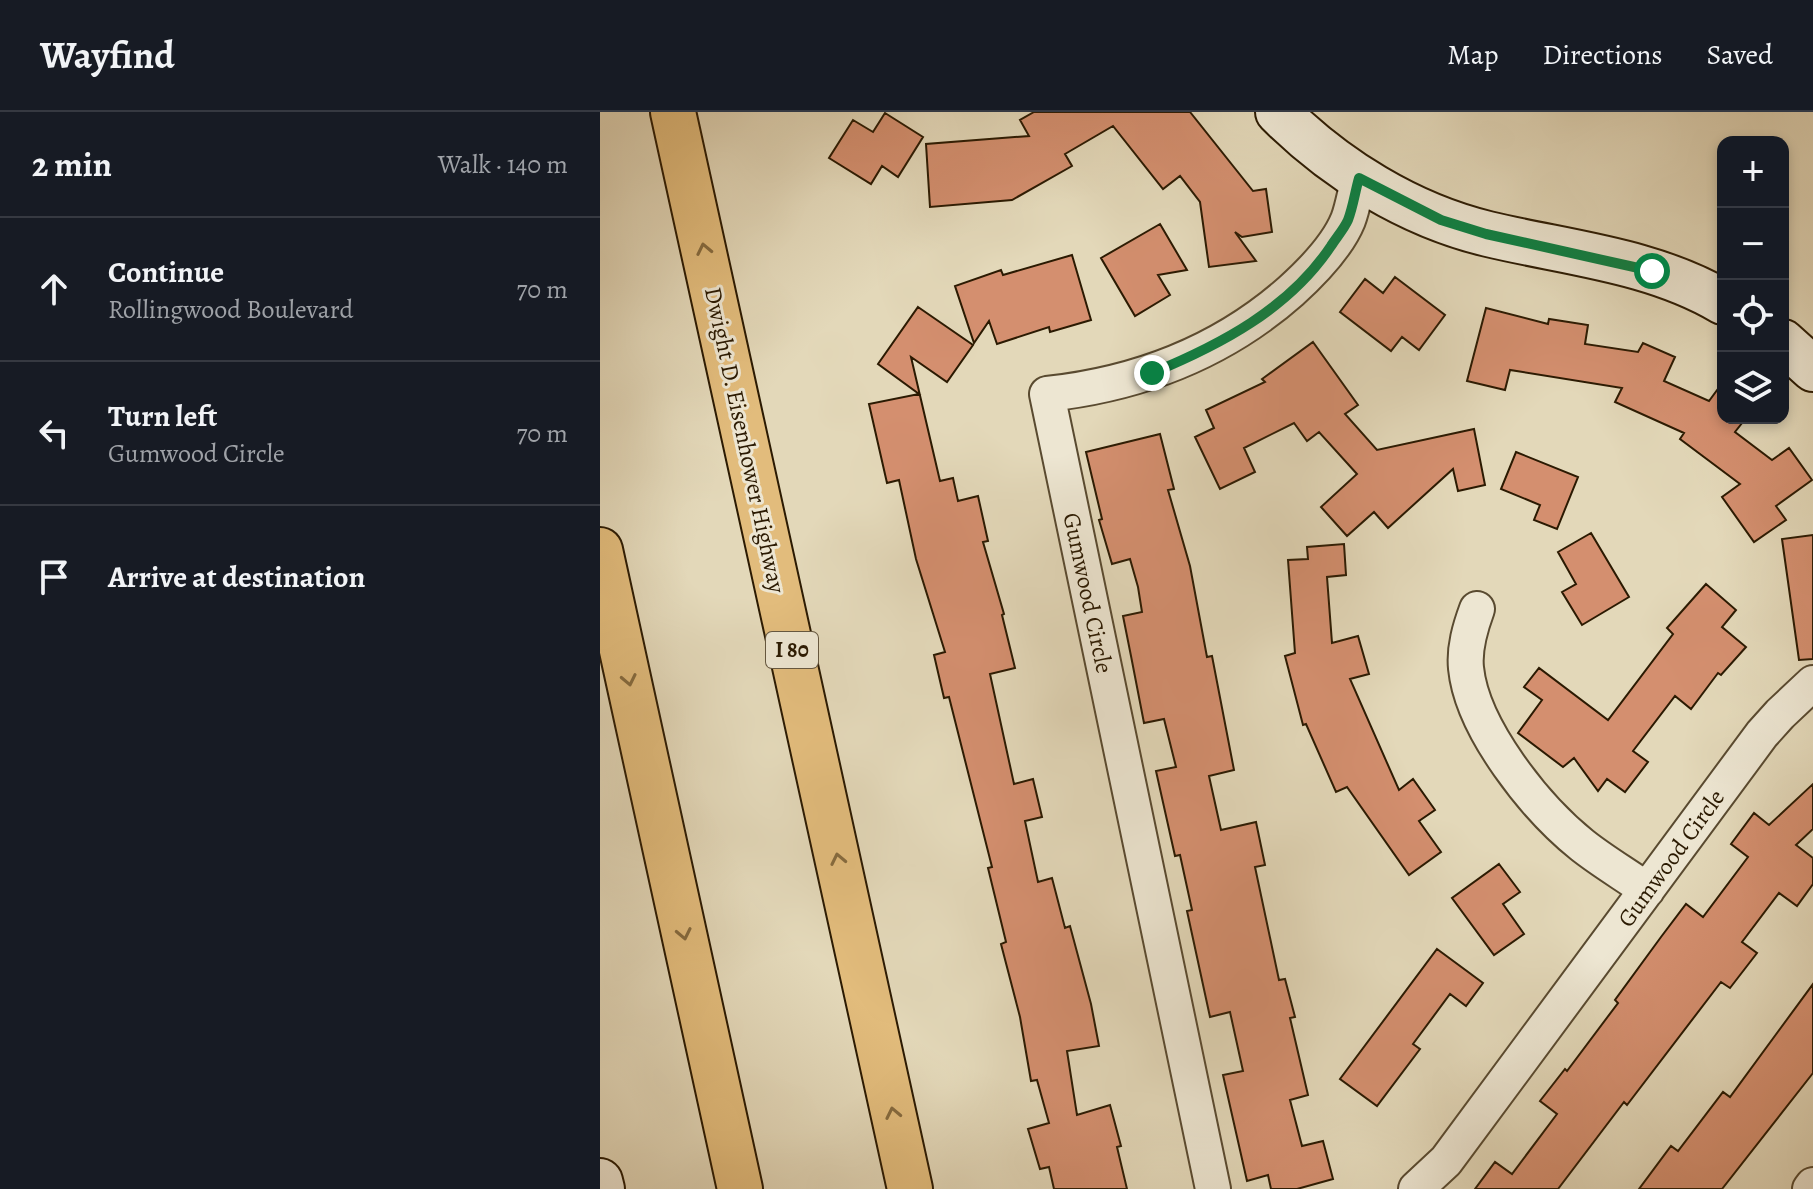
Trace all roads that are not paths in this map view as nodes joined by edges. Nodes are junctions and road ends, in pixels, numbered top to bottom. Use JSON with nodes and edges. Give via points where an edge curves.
{"nodes":[{"id":1,"x":673,"y":112,"type":"edge"},
{"id":2,"x":1278,"y":112,"type":"edge"},
{"id":3,"x":1359,"y":178,"type":"junction"},
{"id":4,"x":1717,"y":299,"type":"edge"},
{"id":5,"x":1789,"y":347,"type":"edge"},
{"id":6,"x":1813,"y":369,"type":"edge"},
{"id":7,"x":600,"y":550,"type":"edge"},
{"id":8,"x":1477,"y":609,"type":"dead end"},
{"id":9,"x":1813,"y":683,"type":"edge"},
{"id":10,"x":1647,"y":890,"type":"junction"},
{"id":11,"x":600,"y":1181,"type":"edge"},
{"id":12,"x":602,"y":1189,"type":"edge"},
{"id":13,"x":740,"y":1189,"type":"edge"},
{"id":14,"x":910,"y":1189,"type":"edge"},
{"id":15,"x":1213,"y":1189,"type":"edge"},
{"id":16,"x":1416,"y":1189,"type":"edge"}],
"edges":[{"from":14,"to":1,"type":"highway","name":"Dwight D. Eisenhower Highway","number":"I 80","one_way":true},
{"from":2,"to":3,"type":"street"},
{"from":3,"to":4,"type":"street","via":[[1441,220],[1652,271]]},
{"from":3,"to":15,"type":"street","name":"Gumwood Circle","via":[[1347,221],[1315,269],[1267,312],[1218,343],[1152,373],[1047,394]]},
{"from":5,"to":6,"type":"street"},
{"from":7,"to":13,"type":"highway","one_way":true},
{"from":8,"to":10,"type":"street","via":[[1466,668],[1489,733],[1546,812],[1583,846]]},
{"from":9,"to":10,"type":"street","name":"Gumwood Circle","via":[[1762,734]]},
{"from":10,"to":16,"type":"street","name":"Gumwood Circle","via":[[1446,1161]]},
{"from":11,"to":12,"type":"street"}]}
